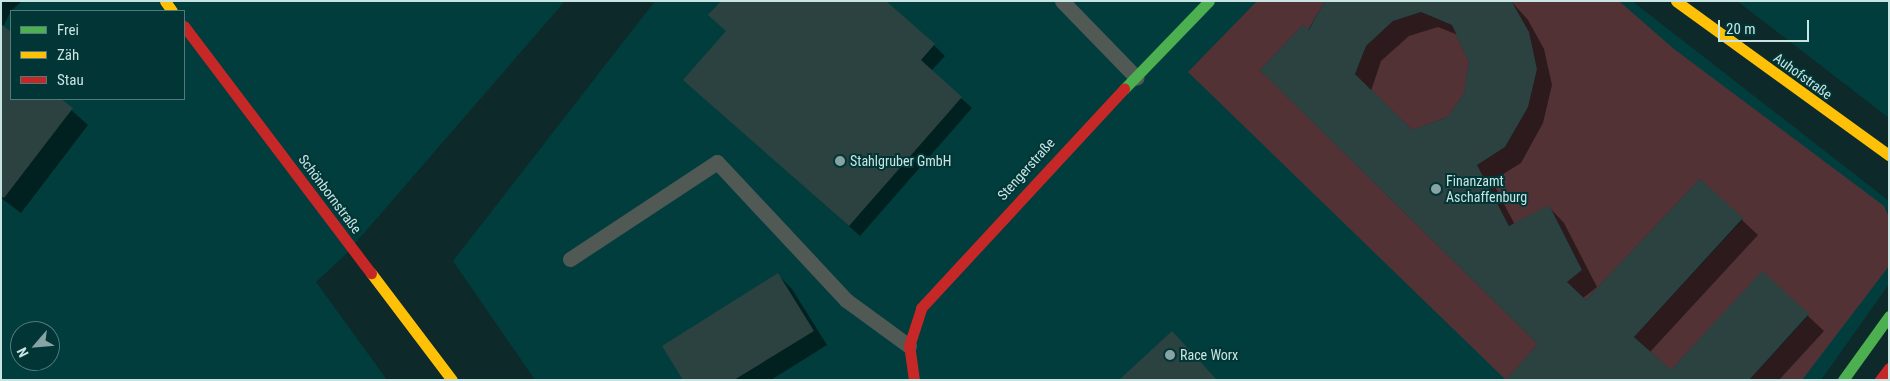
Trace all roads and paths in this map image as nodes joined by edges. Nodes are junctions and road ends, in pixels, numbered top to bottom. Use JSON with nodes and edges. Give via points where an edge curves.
{"nodes":[{"id":1,"x":1062,"y":1,"type":"edge"},
{"id":2,"x":1210,"y":1,"type":"edge"},
{"id":3,"x":1676,"y":1,"type":"edge"},
{"id":4,"x":185,"y":27,"type":"edge"},
{"id":5,"x":1137,"y":78,"type":"junction"},
{"id":6,"x":1889,"y":155,"type":"edge"},
{"id":7,"x":570,"y":259,"type":"dead end"},
{"id":8,"x":1889,"y":316,"type":"edge"},
{"id":9,"x":909,"y":346,"type":"junction"},
{"id":10,"x":1889,"y":368,"type":"edge"},
{"id":11,"x":452,"y":380,"type":"edge"},
{"id":12,"x":914,"y":380,"type":"edge"},
{"id":13,"x":1844,"y":380,"type":"edge"},
{"id":14,"x":1880,"y":380,"type":"edge"}],
"edges":[{"from":1,"to":5,"type":"lane"},
{"from":2,"to":5,"type":"street","name":"Stengerstraße"},
{"from":3,"to":6,"type":"street","name":"Auhofstraße"},
{"from":4,"to":11,"type":"street","name":"Schönbornstraße"},
{"from":5,"to":9,"type":"street","name":"Stengerstraße","via":[[1054,161],[921,308]]},
{"from":7,"to":9,"type":"lane","via":[[717,162],[846,300]]},
{"from":8,"to":13,"type":"street"},
{"from":9,"to":12,"type":"street","name":"Stengerstraße"},
{"from":10,"to":14,"type":"street"}]}
